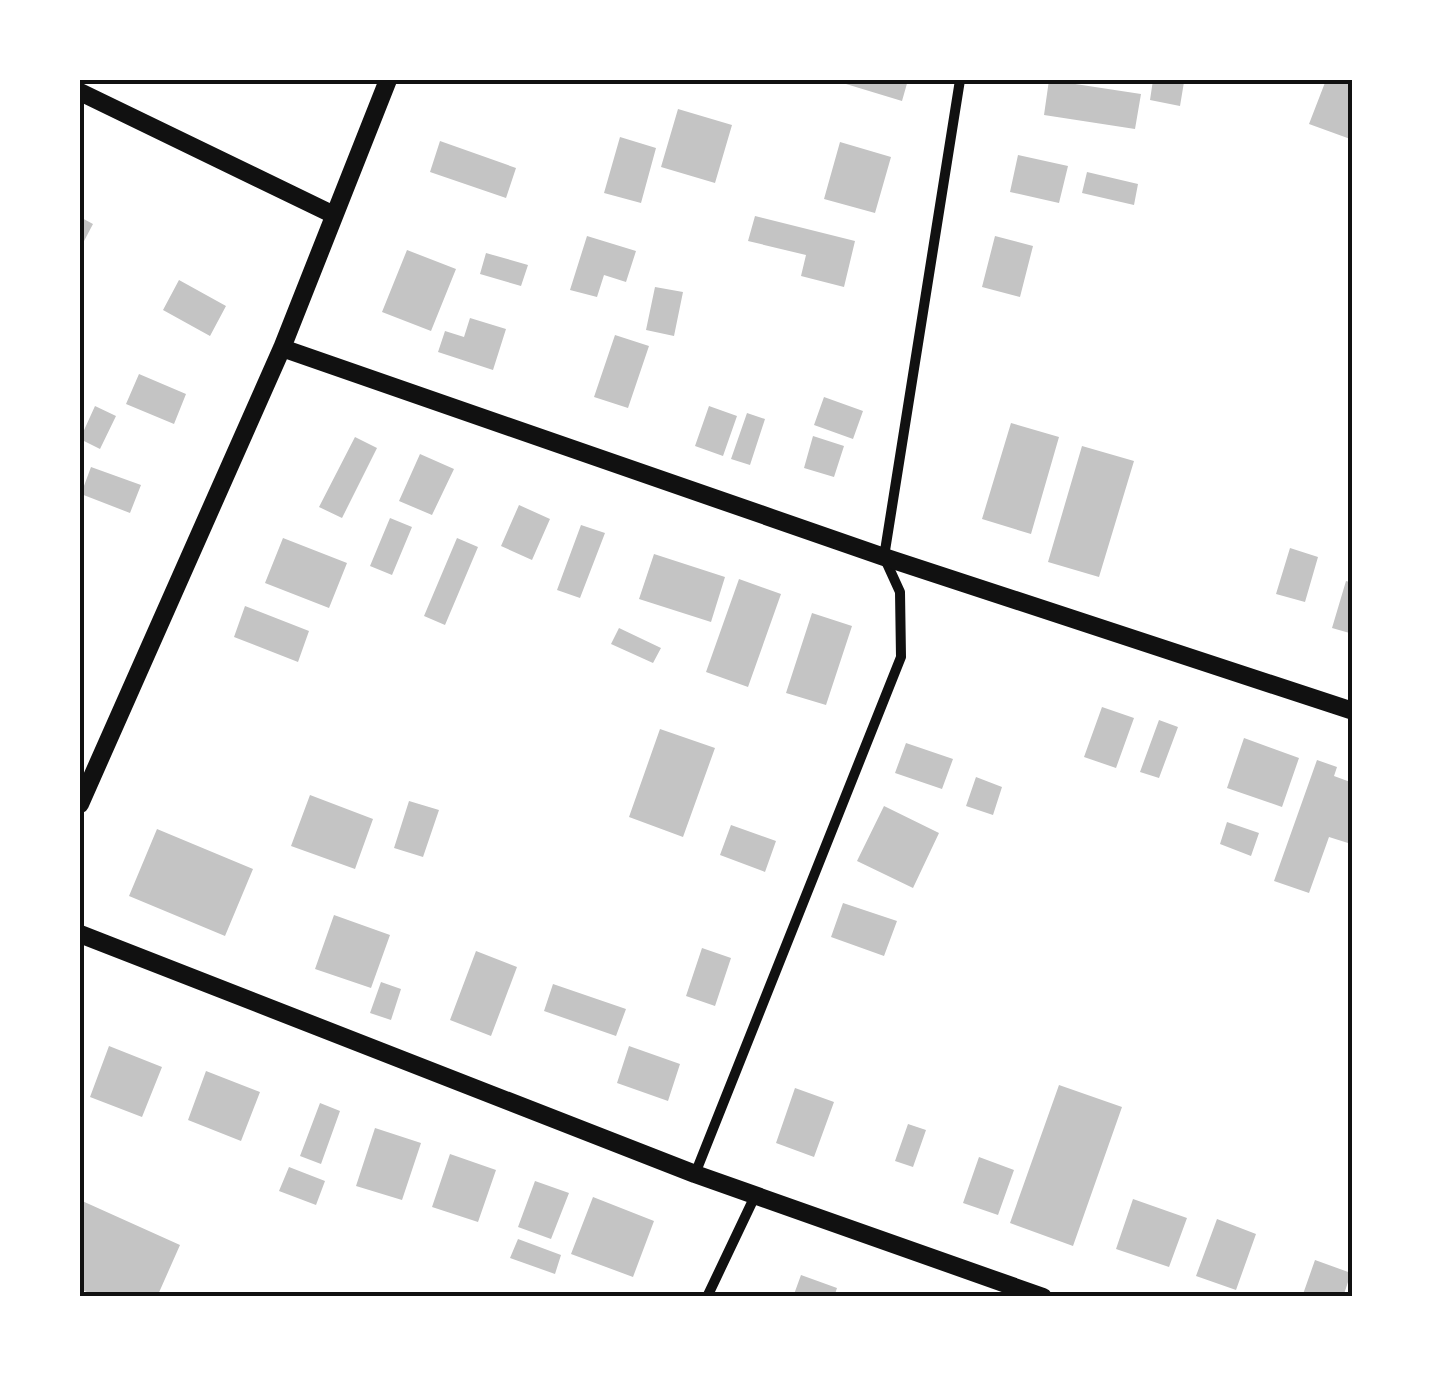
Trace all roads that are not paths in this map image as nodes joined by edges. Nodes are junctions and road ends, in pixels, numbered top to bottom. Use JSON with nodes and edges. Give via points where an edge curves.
{"nodes":[{"id":1,"x":388,"y":80,"type":"edge"},
{"id":2,"x":960,"y":80,"type":"edge"},
{"id":3,"x":80,"y":92,"type":"edge"},
{"id":4,"x":334,"y":215,"type":"junction"},
{"id":5,"x":282,"y":348,"type":"junction"},
{"id":6,"x":884,"y":557,"type":"junction"},
{"id":7,"x":1353,"y":711,"type":"edge"},
{"id":8,"x":80,"y":804,"type":"edge"},
{"id":9,"x":80,"y":934,"type":"edge"},
{"id":10,"x":696,"y":1174,"type":"junction"},
{"id":11,"x":755,"y":1196,"type":"junction"},
{"id":12,"x":707,"y":1297,"type":"edge"},
{"id":13,"x":1043,"y":1297,"type":"edge"}],
"edges":[{"from":1,"to":4,"type":"street"},
{"from":2,"to":6,"type":"street"},
{"from":3,"to":4,"type":"street"},
{"from":4,"to":5,"type":"street"},
{"from":5,"to":6,"type":"street"},
{"from":5,"to":8,"type":"street"},
{"from":6,"to":7,"type":"street"},
{"from":6,"to":10,"type":"street","via":[[900,592],[902,657]]},
{"from":9,"to":10,"type":"street"},
{"from":10,"to":11,"type":"street"},
{"from":11,"to":12,"type":"street"},
{"from":11,"to":13,"type":"street"}]}
